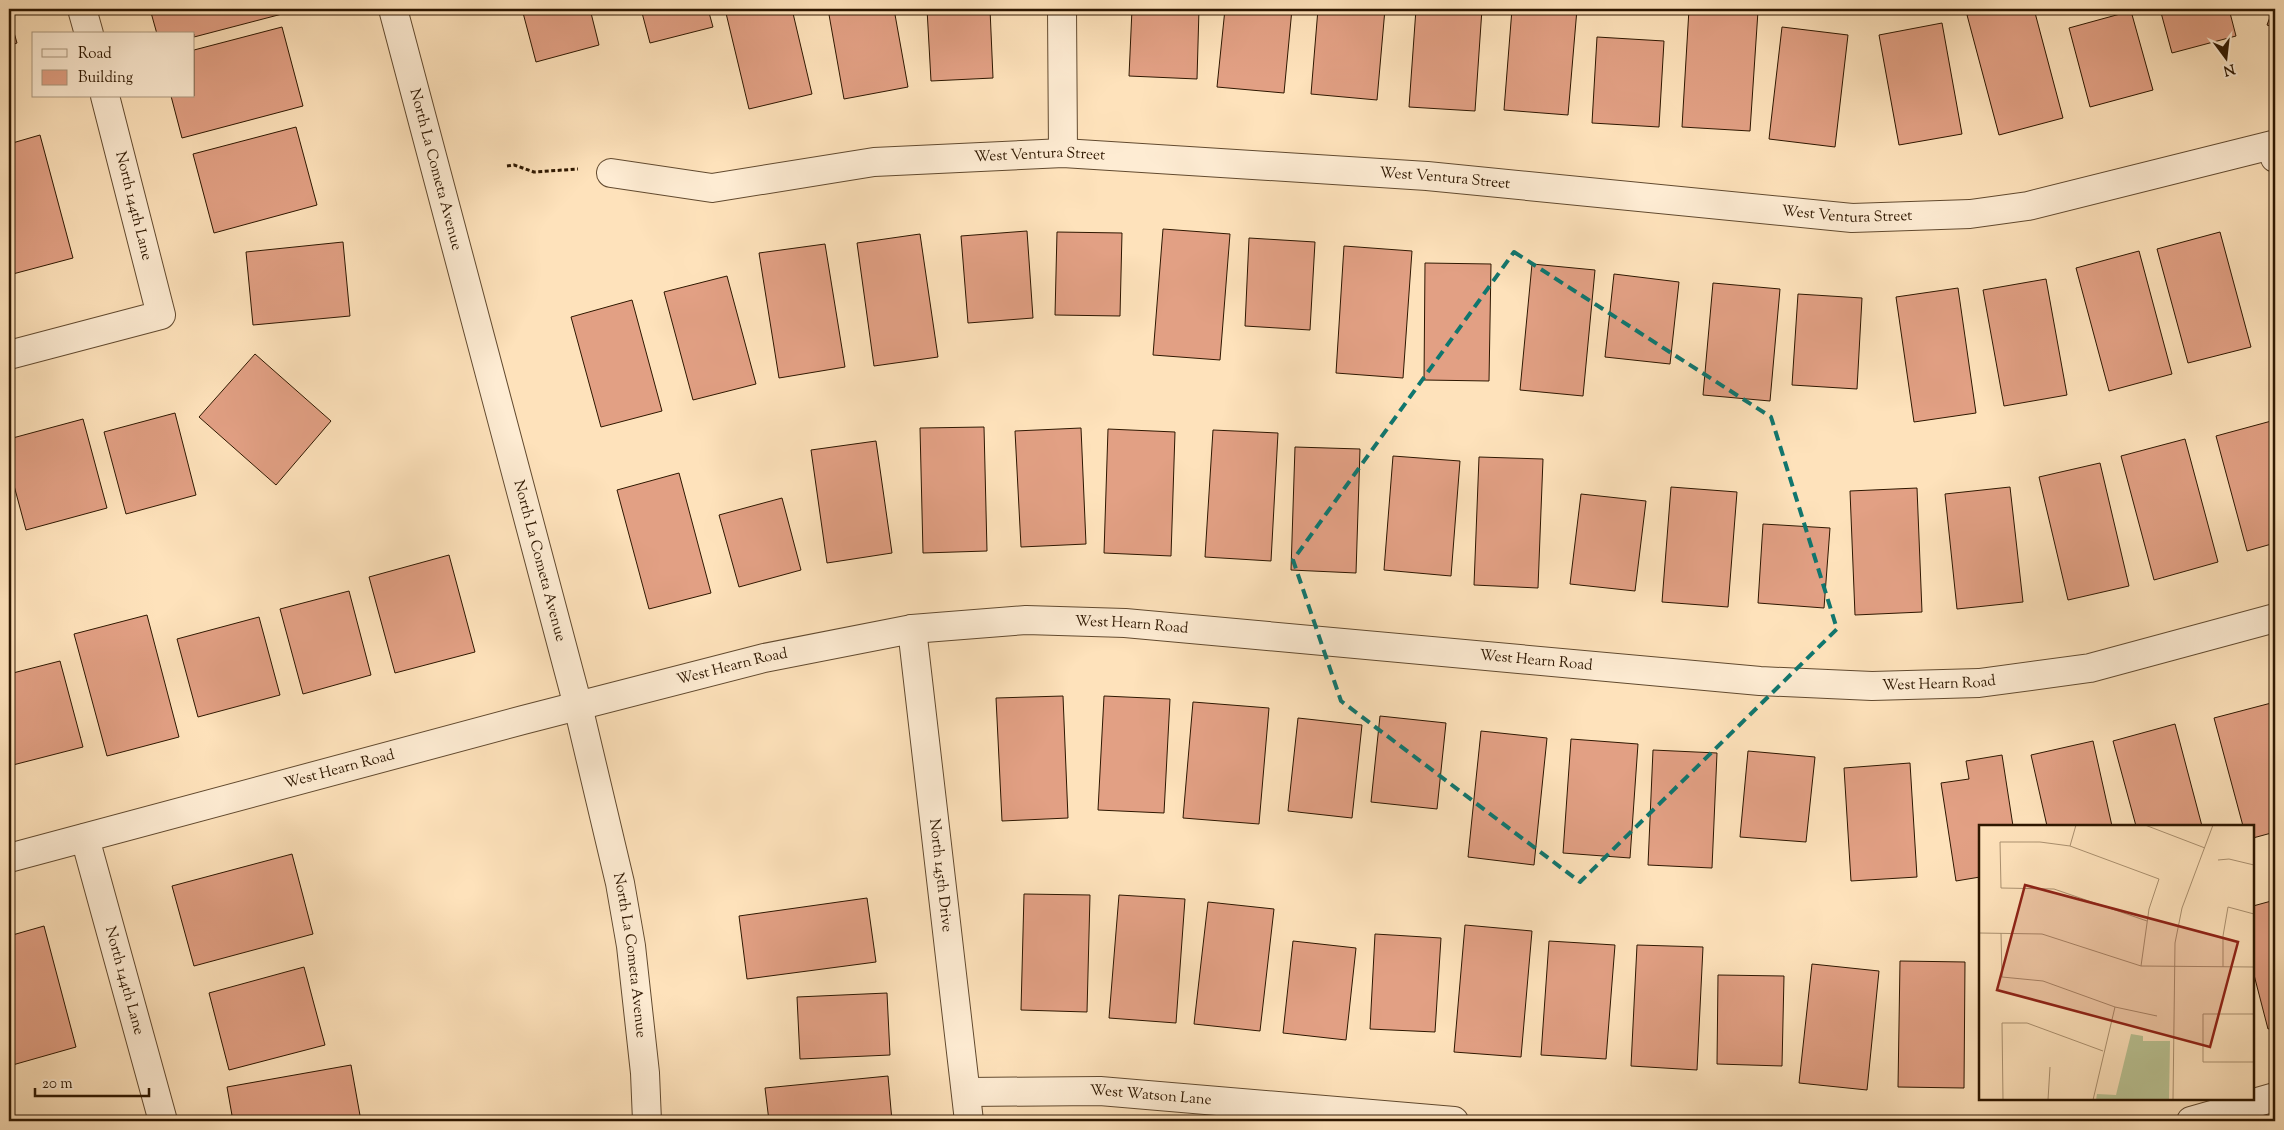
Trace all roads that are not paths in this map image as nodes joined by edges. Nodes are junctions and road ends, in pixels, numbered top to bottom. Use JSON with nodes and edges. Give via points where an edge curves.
{"nodes":[{"id":1,"x":82,"y":9,"type":"edge"},
{"id":2,"x":393,"y":9,"type":"edge"},
{"id":3,"x":1062,"y":9,"type":"edge"},
{"id":4,"x":88,"y":32,"type":"edge"},
{"id":5,"x":106,"y":98,"type":"edge"},
{"id":6,"x":2274,"y":152,"type":"edge"},
{"id":7,"x":1063,"y":153,"type":"junction"},
{"id":8,"x":611,"y":173,"type":"road end"},
{"id":9,"x":9,"y":354,"type":"edge"},
{"id":10,"x":2275,"y":618,"type":"edge"},
{"id":11,"x":912,"y":629,"type":"junction"},
{"id":12,"x":578,"y":706,"type":"junction"},
{"id":13,"x":85,"y":838,"type":"junction"},
{"id":14,"x":9,"y":858,"type":"edge"},
{"id":15,"x":967,"y":1092,"type":"junction"},
{"id":16,"x":2275,"y":1097,"type":"edge"},
{"id":17,"x":162,"y":1121,"type":"edge"},
{"id":18,"x":647,"y":1121,"type":"edge"},
{"id":19,"x":969,"y":1121,"type":"edge"},
{"id":20,"x":1454,"y":1121,"type":"edge"},
{"id":21,"x":2191,"y":1121,"type":"edge"}],
"edges":[{"from":1,"to":4,"type":"street"},
{"from":2,"to":12,"type":"street","name":"North La Cometa Avenue"},
{"from":3,"to":7,"type":"street"},
{"from":5,"to":9,"type":"street","name":"North 144th Lane","via":[[161,315]]},
{"from":6,"to":7,"type":"street","name":"West Ventura Street","via":[[2028,206],[1970,214],[1852,218],[1426,176]]},
{"from":7,"to":8,"type":"street","name":"West Ventura Street","via":[[874,162],[712,188]]},
{"from":10,"to":11,"type":"street","name":"West Hearn Road","via":[[2090,668],[1979,683],[1872,686],[1760,681],[1125,623],[1026,620]]},
{"from":11,"to":12,"type":"street","name":"West Hearn Road","via":[[764,658]]},
{"from":11,"to":15,"type":"street","name":"North 145th Drive"},
{"from":12,"to":13,"type":"street","name":"West Hearn Road"},
{"from":12,"to":18,"type":"street","name":"North La Cometa Avenue","via":[[620,883],[631,946]]},
{"from":13,"to":14,"type":"street","name":"West Hearn Road"},
{"from":13,"to":17,"type":"street","name":"North 144th Lane"},
{"from":15,"to":19,"type":"street","name":"North 145th Drive"},
{"from":15,"to":20,"type":"street","name":"West Watson Lane","via":[[1100,1091]]},
{"from":16,"to":21,"type":"street"}]}
